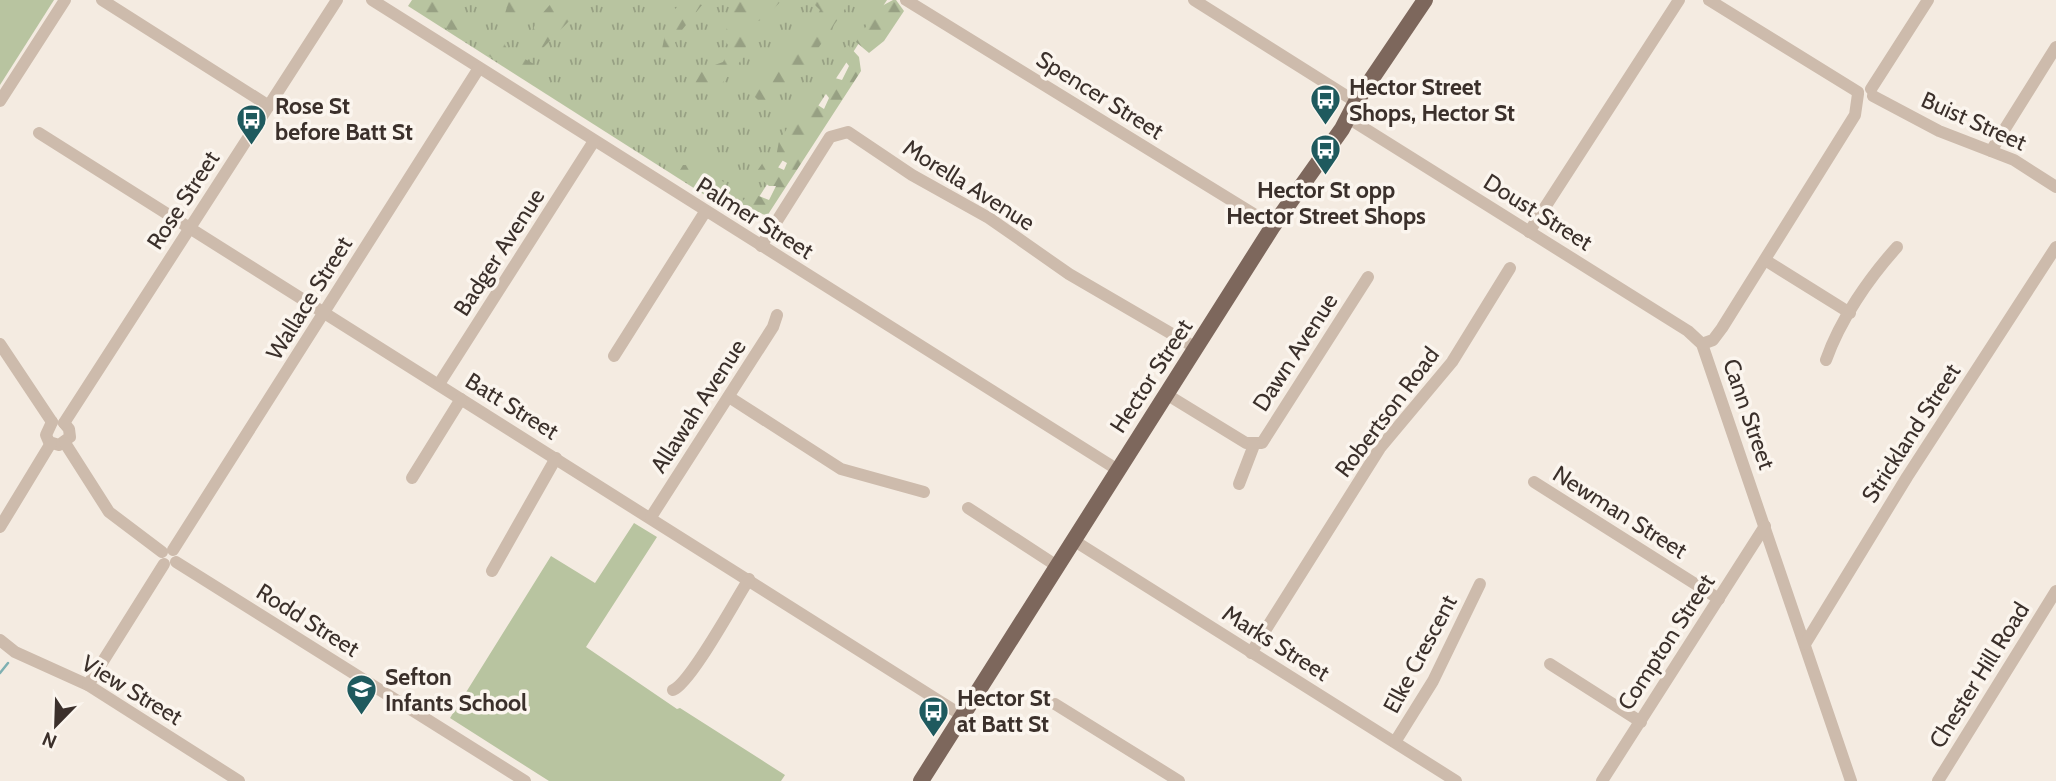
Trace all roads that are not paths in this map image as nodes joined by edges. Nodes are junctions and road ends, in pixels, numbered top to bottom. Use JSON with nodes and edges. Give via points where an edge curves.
{"nodes":[{"id":1,"x":65,"y":0,"type":"edge"},
{"id":2,"x":102,"y":0,"type":"edge"},
{"id":3,"x":337,"y":0,"type":"edge"},
{"id":4,"x":372,"y":0,"type":"edge"},
{"id":5,"x":906,"y":0,"type":"edge"},
{"id":6,"x":1194,"y":0,"type":"edge"},
{"id":7,"x":1425,"y":0,"type":"edge"},
{"id":8,"x":1679,"y":0,"type":"edge"},
{"id":9,"x":1709,"y":0,"type":"edge"},
{"id":10,"x":1928,"y":0,"type":"edge"},
{"id":11,"x":2056,"y":47,"type":"edge"},
{"id":12,"x":480,"y":68,"type":"junction"},
{"id":13,"x":1865,"y":93,"type":"junction"},
{"id":14,"x":0,"y":101,"type":"edge"},
{"id":15,"x":1356,"y":102,"type":"junction"},
{"id":16,"x":269,"y":106,"type":"junction"},
{"id":17,"x":1348,"y":118,"type":"junction"},
{"id":18,"x":39,"y":133,"type":"dead end"},
{"id":19,"x":594,"y":141,"type":"junction"},
{"id":20,"x":1991,"y":150,"type":"junction"},
{"id":21,"x":2056,"y":187,"type":"edge"},
{"id":22,"x":705,"y":212,"type":"junction"},
{"id":23,"x":1273,"y":226,"type":"junction"},
{"id":24,"x":190,"y":230,"type":"junction"},
{"id":25,"x":1529,"y":232,"type":"junction"},
{"id":26,"x":761,"y":246,"type":"junction"},
{"id":27,"x":1897,"y":247,"type":"dead end"},
{"id":28,"x":2056,"y":247,"type":"edge"},
{"id":29,"x":1765,"y":260,"type":"junction"},
{"id":30,"x":1510,"y":268,"type":"dead end"},
{"id":31,"x":1368,"y":277,"type":"dead end"},
{"id":32,"x":325,"y":312,"type":"junction"},
{"id":33,"x":1850,"y":313,"type":"junction"},
{"id":34,"x":777,"y":315,"type":"dead end"},
{"id":35,"x":0,"y":344,"type":"edge"},
{"id":36,"x":1702,"y":344,"type":"junction"},
{"id":37,"x":1196,"y":348,"type":"junction"},
{"id":38,"x":614,"y":356,"type":"dead end"},
{"id":39,"x":1826,"y":360,"type":"dead end"},
{"id":40,"x":439,"y":384,"type":"junction"},
{"id":41,"x":1166,"y":394,"type":"junction"},
{"id":42,"x":729,"y":397,"type":"junction"},
{"id":43,"x":461,"y":398,"type":"junction"},
{"id":44,"x":58,"y":423,"type":"junction"},
{"id":45,"x":51,"y":443,"type":"junction"},
{"id":46,"x":65,"y":443,"type":"junction"},
{"id":47,"x":1254,"y":445,"type":"junction"},
{"id":48,"x":556,"y":458,"type":"junction"},
{"id":49,"x":1118,"y":470,"type":"junction"},
{"id":50,"x":412,"y":478,"type":"dead end"},
{"id":51,"x":1534,"y":482,"type":"dead end"},
{"id":52,"x":1239,"y":484,"type":"dead end"},
{"id":53,"x":925,"y":492,"type":"dead end"},
{"id":54,"x":968,"y":509,"type":"dead end"},
{"id":55,"x":651,"y":517,"type":"junction"},
{"id":56,"x":1765,"y":526,"type":"junction"},
{"id":57,"x":0,"y":527,"type":"edge"},
{"id":58,"x":1073,"y":540,"type":"junction"},
{"id":59,"x":169,"y":557,"type":"junction"},
{"id":60,"x":1057,"y":566,"type":"junction"},
{"id":61,"x":492,"y":571,"type":"dead end"},
{"id":62,"x":749,"y":579,"type":"junction"},
{"id":63,"x":1480,"y":584,"type":"dead end"},
{"id":64,"x":2056,"y":592,"type":"edge"},
{"id":65,"x":1719,"y":599,"type":"junction"},
{"id":66,"x":2051,"y":612,"type":"edge"},
{"id":67,"x":0,"y":640,"type":"edge"},
{"id":68,"x":1805,"y":644,"type":"junction"},
{"id":69,"x":1251,"y":653,"type":"junction"},
{"id":70,"x":1550,"y":664,"type":"dead end"},
{"id":71,"x":88,"y":685,"type":"junction"},
{"id":72,"x":673,"y":690,"type":"dead end"},
{"id":73,"x":1055,"y":704,"type":"dead end"},
{"id":74,"x":963,"y":716,"type":"junction"},
{"id":75,"x":1641,"y":722,"type":"junction"},
{"id":76,"x":1395,"y":743,"type":"junction"},
{"id":77,"x":219,"y":776,"type":"edge"},
{"id":78,"x":239,"y":781,"type":"edge"},
{"id":79,"x":525,"y":781,"type":"edge"},
{"id":80,"x":921,"y":781,"type":"edge"},
{"id":81,"x":1179,"y":781,"type":"edge"},
{"id":82,"x":1456,"y":781,"type":"edge"},
{"id":83,"x":1602,"y":781,"type":"edge"},
{"id":84,"x":1851,"y":781,"type":"edge"},
{"id":85,"x":1938,"y":781,"type":"edge"}],
"edges":[{"from":1,"to":14,"type":"street"},
{"from":2,"to":16,"type":"street"},
{"from":3,"to":16,"type":"street","name":"Rose Street"},
{"from":4,"to":12,"type":"street","name":"Palmer Street"},
{"from":5,"to":23,"type":"street","name":"Spencer Street"},
{"from":6,"to":15,"type":"street"},
{"from":7,"to":15,"type":"main road","name":"Hector Street"},
{"from":8,"to":25,"type":"street"},
{"from":9,"to":13,"type":"street","name":"Buist Street"},
{"from":10,"to":13,"type":"street","name":"Cann Street"},
{"from":11,"to":20,"type":"street"},
{"from":12,"to":19,"type":"street","name":"Palmer Street"},
{"from":12,"to":32,"type":"street","name":"Wallace Street"},
{"from":13,"to":20,"type":"street","name":"Buist Street","via":[[1939,131]]},
{"from":13,"to":29,"type":"street","name":"Cann Street"},
{"from":15,"to":17,"type":"main road","name":"Hector Street"},
{"from":16,"to":24,"type":"street","name":"Rose Street"},
{"from":17,"to":23,"type":"main road","name":"Hector Street"},
{"from":17,"to":25,"type":"street","name":"Doust Street"},
{"from":18,"to":24,"type":"street","name":"Batt Street"},
{"from":19,"to":22,"type":"street","name":"Palmer Street"},
{"from":19,"to":40,"type":"street","name":"Badger Avenue"},
{"from":20,"to":21,"type":"street","name":"Buist Street"},
{"from":22,"to":26,"type":"street","name":"Palmer Street"},
{"from":22,"to":38,"type":"street"},
{"from":23,"to":37,"type":"main road","name":"Hector Street"},
{"from":24,"to":32,"type":"street","name":"Batt Street"},
{"from":24,"to":44,"type":"street","name":"Rose Street"},
{"from":25,"to":36,"type":"street","name":"Doust Street"},
{"from":26,"to":37,"type":"street","name":"Morella Avenue","via":[[830,137],[848,132],[989,218],[1069,274]]},
{"from":26,"to":49,"type":"street","name":"Palmer Street"},
{"from":27,"to":33,"type":"street"},
{"from":28,"to":68,"type":"street","name":"Strickland Street"},
{"from":29,"to":33,"type":"street"},
{"from":29,"to":36,"type":"street","name":"Cann Street","via":[[1722,328],[1713,340]]},
{"from":30,"to":69,"type":"street","name":"Robertson Road","via":[[1452,362],[1380,447]]},
{"from":31,"to":47,"type":"street","name":"Dawn Avenue","via":[[1265,439]]},
{"from":32,"to":40,"type":"street","name":"Batt Street"},
{"from":32,"to":59,"type":"street","name":"Wallace Street"},
{"from":33,"to":39,"type":"street"},
{"from":34,"to":42,"type":"street","name":"Allawah Avenue"},
{"from":35,"to":44,"type":"street"},
{"from":36,"to":56,"type":"street","name":"Cann Street"},
{"from":37,"to":41,"type":"main road","name":"Hector Street"},
{"from":40,"to":43,"type":"street","name":"Batt Street"},
{"from":41,"to":47,"type":"street","name":"Dawn Avenue"},
{"from":41,"to":49,"type":"main road","name":"Hector Street"},
{"from":42,"to":53,"type":"street","via":[[841,470]]},
{"from":42,"to":55,"type":"street","name":"Allawah Avenue"},
{"from":43,"to":48,"type":"street","name":"Batt Street"},
{"from":43,"to":50,"type":"street"},
{"from":44,"to":45,"type":"street","via":[[46,431]]},
{"from":44,"to":46,"type":"street","via":[[70,433]]},
{"from":45,"to":46,"type":"street"},
{"from":45,"to":57,"type":"street"},
{"from":46,"to":59,"type":"street","name":"Rodd Street","via":[[109,512]]},
{"from":47,"to":52,"type":"street","name":"Dawn Avenue"},
{"from":48,"to":55,"type":"street","name":"Batt Street"},
{"from":48,"to":61,"type":"street"},
{"from":49,"to":58,"type":"main road","name":"Hector Street"},
{"from":51,"to":65,"type":"street","name":"Newman Street"},
{"from":54,"to":60,"type":"street"},
{"from":55,"to":62,"type":"street","name":"Batt Street"},
{"from":56,"to":65,"type":"street","name":"Compton Street"},
{"from":56,"to":68,"type":"street","name":"Cann Street"},
{"from":58,"to":60,"type":"main road","name":"Hector Street"},
{"from":58,"to":69,"type":"street","name":"Marks Street"},
{"from":59,"to":71,"type":"street","name":"Wallace Street"},
{"from":59,"to":79,"type":"street","name":"Rodd Street"},
{"from":60,"to":74,"type":"main road","name":"Hector Street"},
{"from":62,"to":72,"type":"street","via":[[691,671]]},
{"from":62,"to":74,"type":"street","name":"Batt Street"},
{"from":63,"to":76,"type":"street","name":"Elke Crescent","via":[[1433,681]]},
{"from":64,"to":66,"type":"street","name":"Chester Hill Road"},
{"from":65,"to":75,"type":"street","name":"Compton Street"},
{"from":66,"to":85,"type":"street","name":"Chester Hill Road"},
{"from":67,"to":71,"type":"street","name":"View Street","via":[[15,652]]},
{"from":68,"to":84,"type":"street","name":"Cann Street"},
{"from":69,"to":76,"type":"street","name":"Marks Street"},
{"from":70,"to":75,"type":"street"},
{"from":71,"to":77,"type":"street","name":"View Street"},
{"from":73,"to":81,"type":"street"},
{"from":74,"to":80,"type":"main road","name":"Hector Street"},
{"from":75,"to":83,"type":"street","name":"Compton Street"},
{"from":76,"to":82,"type":"street","name":"Marks Street"},
{"from":77,"to":78,"type":"street","name":"View Street"}]}
